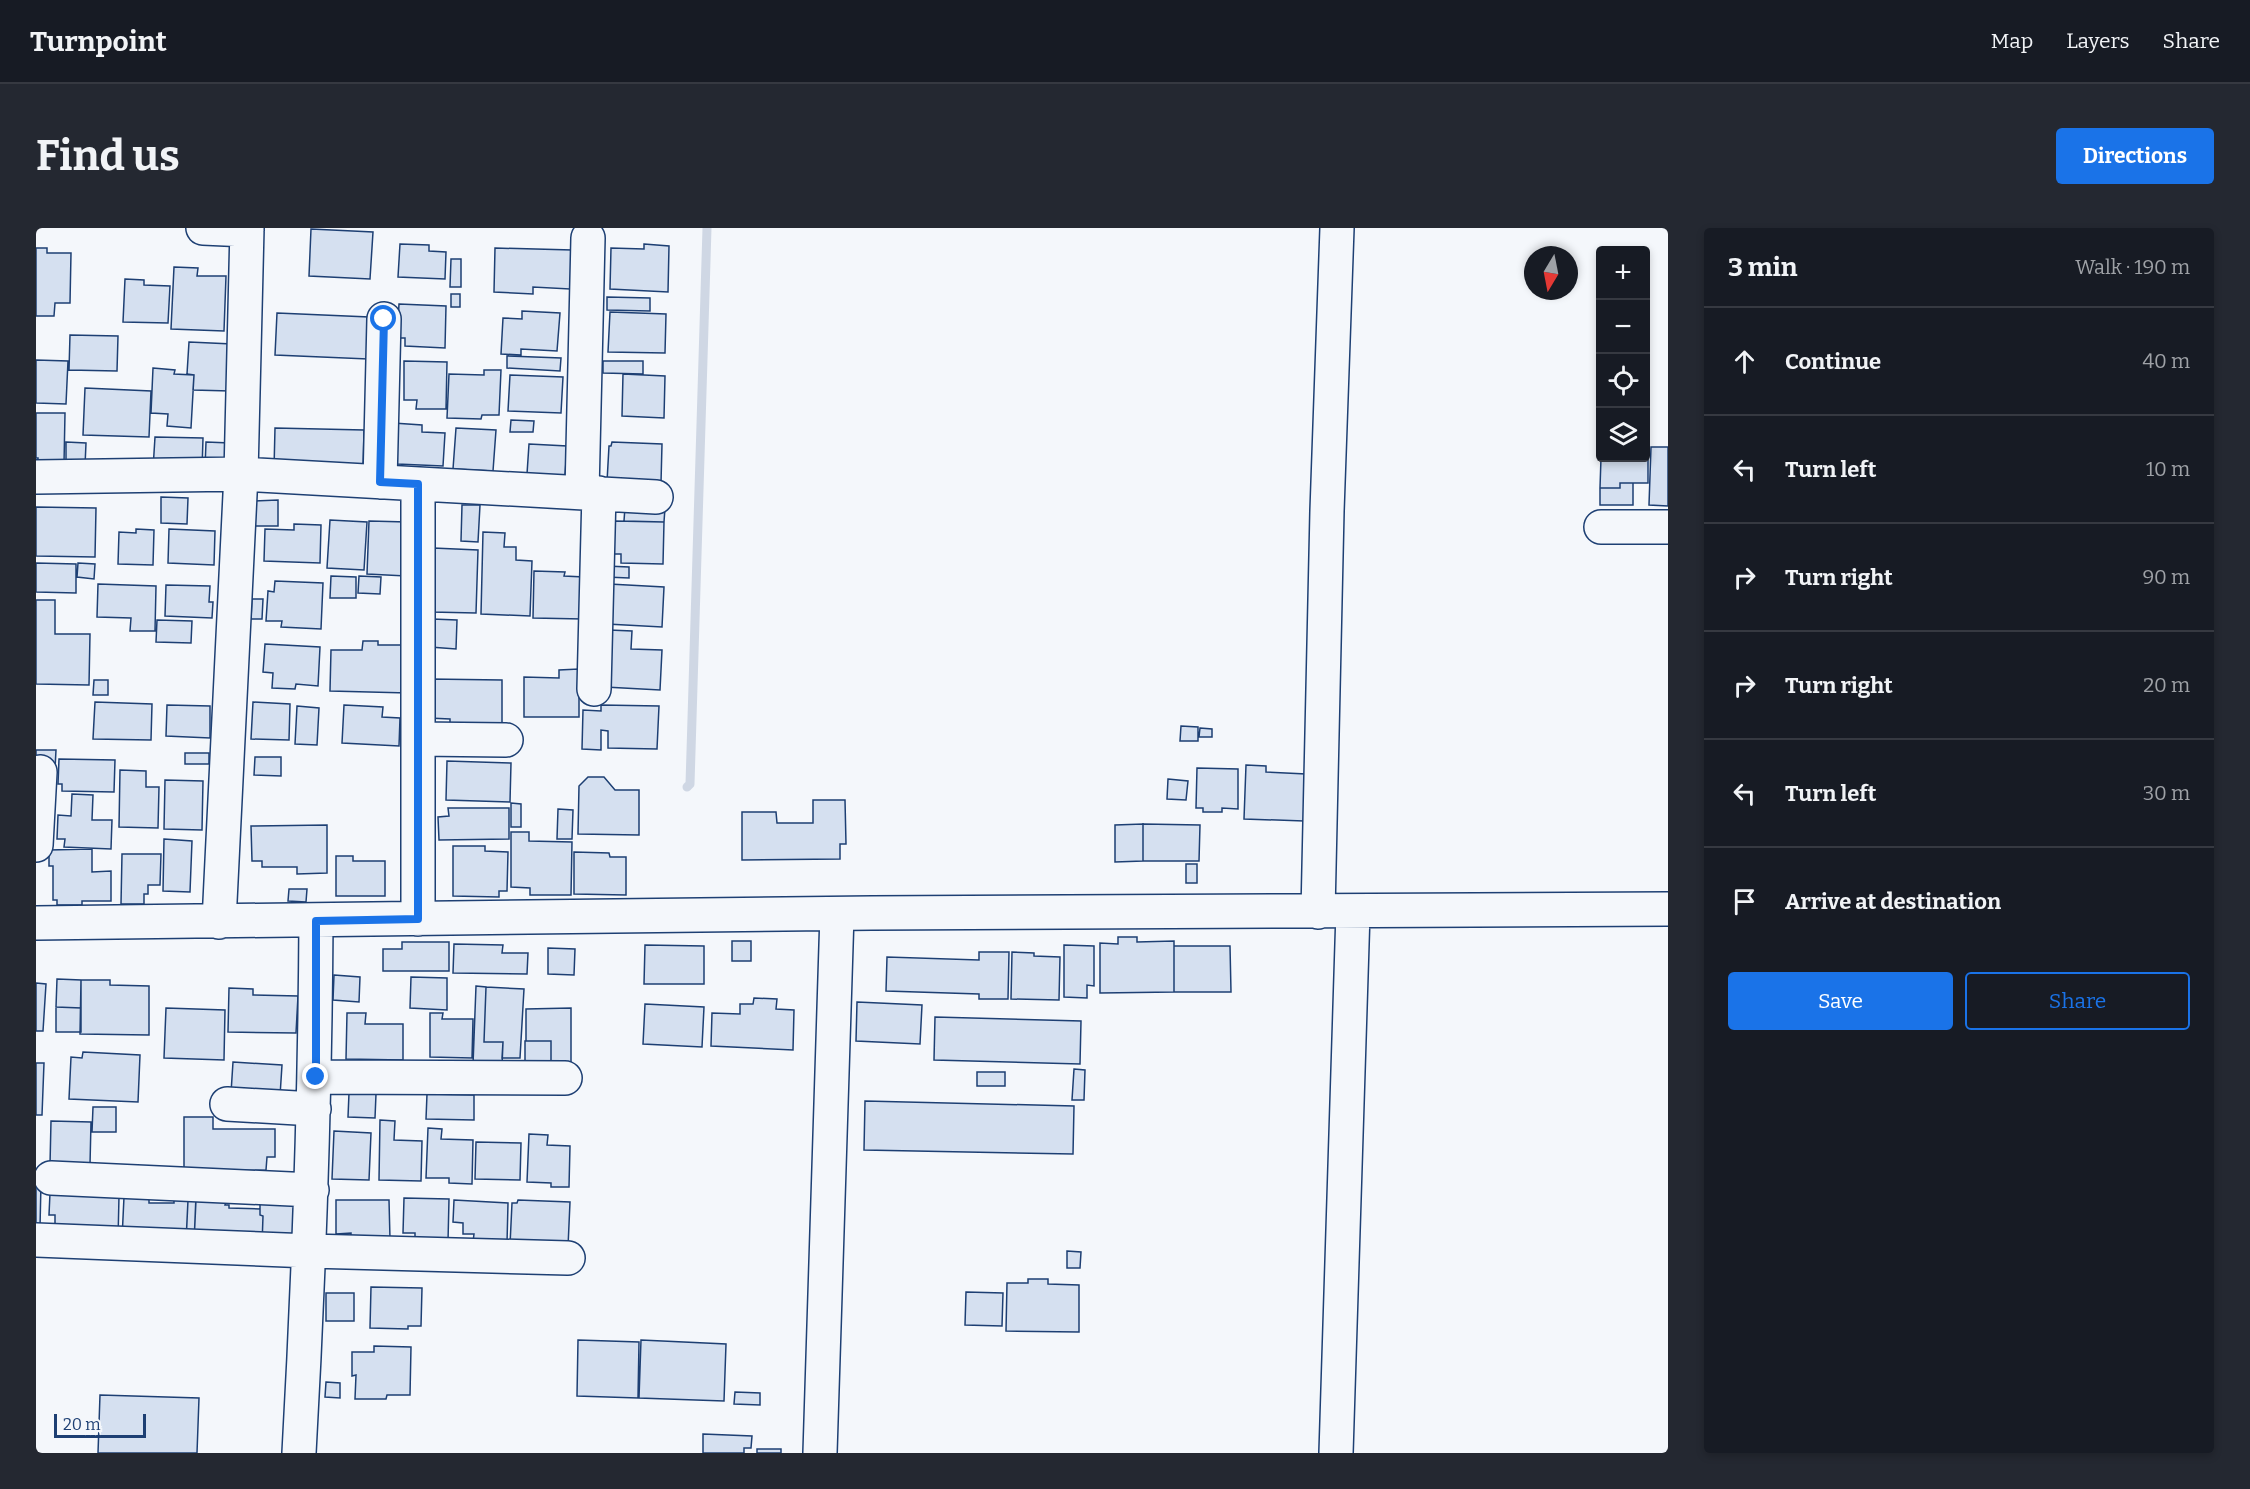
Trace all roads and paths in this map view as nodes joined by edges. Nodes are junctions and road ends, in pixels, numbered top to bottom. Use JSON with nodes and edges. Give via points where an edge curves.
{"nodes":[{"id":1,"x":203,"y":228,"type":"edge"},
{"id":2,"x":1337,"y":228,"type":"edge"},
{"id":3,"x":247,"y":229,"type":"edge"},
{"id":4,"x":588,"y":238,"type":"dead end"},
{"id":5,"x":384,"y":319,"type":"dead end"},
{"id":6,"x":241,"y":474,"type":"junction"},
{"id":7,"x":36,"y":477,"type":"edge"},
{"id":8,"x":380,"y":482,"type":"junction"},
{"id":9,"x":418,"y":484,"type":"junction"},
{"id":10,"x":591,"y":493,"type":"junction"},
{"id":11,"x":656,"y":497,"type":"dead end"},
{"id":12,"x":1601,"y":527,"type":"dead end"},
{"id":13,"x":1668,"y":527,"type":"edge"},
{"id":14,"x":594,"y":689,"type":"dead end"},
{"id":15,"x":418,"y":739,"type":"junction"},
{"id":16,"x":506,"y":740,"type":"dead end"},
{"id":17,"x":40,"y":772,"type":"dead end"},
{"id":18,"x":36,"y":845,"type":"edge"},
{"id":19,"x":1668,"y":909,"type":"edge"},
{"id":20,"x":1318,"y":912,"type":"junction"},
{"id":21,"x":1353,"y":912,"type":"junction"},
{"id":22,"x":837,"y":914,"type":"junction"},
{"id":23,"x":418,"y":919,"type":"junction"},
{"id":24,"x":316,"y":921,"type":"junction"},
{"id":25,"x":219,"y":922,"type":"junction"},
{"id":26,"x":36,"y":923,"type":"edge"},
{"id":27,"x":565,"y":1078,"type":"dead end"},
{"id":28,"x":315,"y":1093,"type":"junction"},
{"id":29,"x":227,"y":1104,"type":"dead end"},
{"id":30,"x":51,"y":1178,"type":"dead end"},
{"id":31,"x":312,"y":1190,"type":"junction"},
{"id":32,"x":36,"y":1240,"type":"edge"},
{"id":33,"x":310,"y":1251,"type":"junction"},
{"id":34,"x":568,"y":1258,"type":"dead end"},
{"id":35,"x":299,"y":1453,"type":"edge"},
{"id":36,"x":820,"y":1453,"type":"edge"},
{"id":37,"x":1336,"y":1453,"type":"edge"}],
"edges":[{"from":1,"to":3,"type":"street"},
{"from":2,"to":20,"type":"street"},
{"from":3,"to":6,"type":"street"},
{"from":4,"to":10,"type":"street"},
{"from":5,"to":8,"type":"street"},
{"from":6,"to":7,"type":"street"},
{"from":6,"to":8,"type":"street"},
{"from":6,"to":25,"type":"street"},
{"from":8,"to":9,"type":"street"},
{"from":9,"to":10,"type":"street"},
{"from":9,"to":15,"type":"street"},
{"from":10,"to":11,"type":"street"},
{"from":10,"to":14,"type":"street"},
{"from":12,"to":13,"type":"street"},
{"from":15,"to":16,"type":"street"},
{"from":15,"to":23,"type":"street"},
{"from":17,"to":18,"type":"street"},
{"from":19,"to":21,"type":"street"},
{"from":20,"to":21,"type":"street"},
{"from":20,"to":22,"type":"street"},
{"from":21,"to":37,"type":"street"},
{"from":22,"to":23,"type":"street"},
{"from":22,"to":36,"type":"street"},
{"from":23,"to":24,"type":"street"},
{"from":24,"to":25,"type":"street"},
{"from":24,"to":28,"type":"street"},
{"from":25,"to":26,"type":"street"},
{"from":27,"to":28,"type":"street"},
{"from":28,"to":29,"type":"street"},
{"from":28,"to":31,"type":"street"},
{"from":30,"to":31,"type":"street"},
{"from":31,"to":33,"type":"street"},
{"from":32,"to":33,"type":"street"},
{"from":33,"to":34,"type":"street"},
{"from":33,"to":35,"type":"street"}]}
